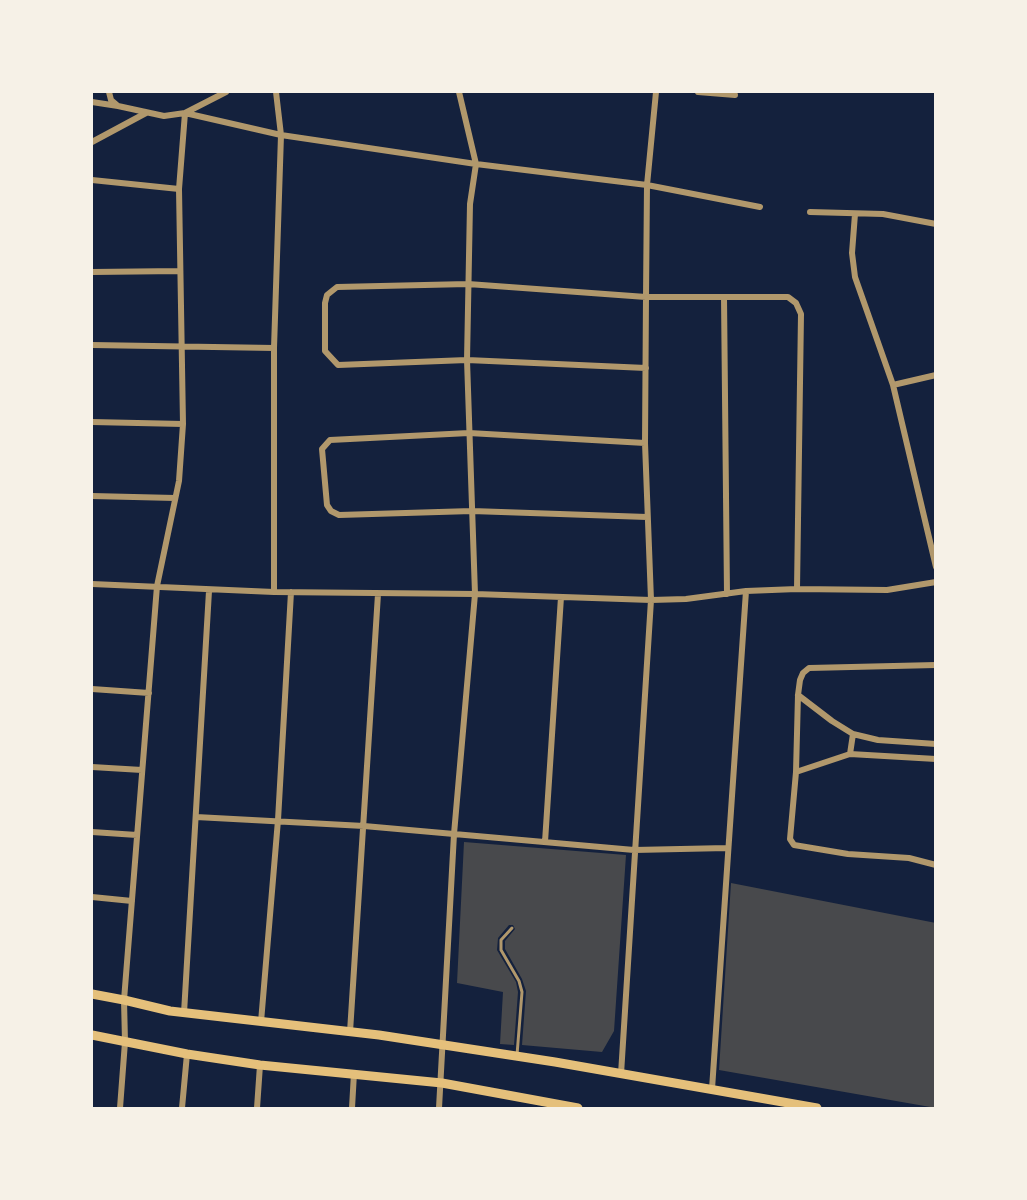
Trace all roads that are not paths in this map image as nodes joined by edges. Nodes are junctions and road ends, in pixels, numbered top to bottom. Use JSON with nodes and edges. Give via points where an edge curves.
{"nodes":[{"id":1,"x":110,"y":92,"type":"edge"},
{"id":2,"x":226,"y":92,"type":"edge"},
{"id":3,"x":276,"y":92,"type":"edge"},
{"id":4,"x":459,"y":92,"type":"edge"},
{"id":5,"x":656,"y":92,"type":"edge"},
{"id":6,"x":698,"y":92,"type":"edge"},
{"id":7,"x":735,"y":95,"type":"dead end"},
{"id":8,"x":92,"y":102,"type":"edge"},
{"id":9,"x":118,"y":106,"type":"junction"},
{"id":10,"x":147,"y":113,"type":"junction"},
{"id":11,"x":185,"y":113,"type":"junction"},
{"id":12,"x":281,"y":135,"type":"junction"},
{"id":13,"x":92,"y":142,"type":"edge"},
{"id":14,"x":476,"y":164,"type":"junction"},
{"id":15,"x":92,"y":180,"type":"edge"},
{"id":16,"x":647,"y":185,"type":"junction"},
{"id":17,"x":179,"y":189,"type":"junction"},
{"id":18,"x":760,"y":207,"type":"dead end"},
{"id":19,"x":810,"y":212,"type":"dead end"},
{"id":20,"x":855,"y":214,"type":"junction"},
{"id":21,"x":936,"y":224,"type":"edge"},
{"id":22,"x":180,"y":271,"type":"junction"},
{"id":23,"x":92,"y":272,"type":"edge"},
{"id":24,"x":468,"y":284,"type":"junction"},
{"id":25,"x":646,"y":297,"type":"junction"},
{"id":26,"x":724,"y":297,"type":"junction"},
{"id":27,"x":92,"y":345,"type":"edge"},
{"id":28,"x":183,"y":346,"type":"junction"},
{"id":29,"x":274,"y":348,"type":"junction"},
{"id":30,"x":467,"y":360,"type":"junction"},
{"id":31,"x":646,"y":368,"type":"junction"},
{"id":32,"x":936,"y":375,"type":"edge"},
{"id":33,"x":893,"y":385,"type":"junction"},
{"id":34,"x":92,"y":422,"type":"edge"},
{"id":35,"x":183,"y":424,"type":"junction"},
{"id":36,"x":469,"y":433,"type":"junction"},
{"id":37,"x":645,"y":443,"type":"junction"},
{"id":38,"x":92,"y":496,"type":"edge"},
{"id":39,"x":175,"y":498,"type":"junction"},
{"id":40,"x":472,"y":511,"type":"junction"},
{"id":41,"x":647,"y":517,"type":"junction"},
{"id":42,"x":935,"y":557,"type":"edge"},
{"id":43,"x":936,"y":567,"type":"edge"},
{"id":44,"x":936,"y":582,"type":"edge"},
{"id":45,"x":92,"y":584,"type":"edge"},
{"id":46,"x":157,"y":586,"type":"junction"},
{"id":47,"x":797,"y":589,"type":"junction"},
{"id":48,"x":209,"y":591,"type":"junction"},
{"id":49,"x":746,"y":591,"type":"junction"},
{"id":50,"x":274,"y":592,"type":"junction"},
{"id":51,"x":291,"y":592,"type":"junction"},
{"id":52,"x":378,"y":594,"type":"junction"},
{"id":53,"x":475,"y":594,"type":"junction"},
{"id":54,"x":727,"y":594,"type":"junction"},
{"id":55,"x":561,"y":597,"type":"junction"},
{"id":56,"x":651,"y":600,"type":"junction"},
{"id":57,"x":936,"y":665,"type":"edge"},
{"id":58,"x":92,"y":689,"type":"edge"},
{"id":59,"x":149,"y":693,"type":"junction"},
{"id":60,"x":798,"y":695,"type":"junction"},
{"id":61,"x":853,"y":734,"type":"junction"},
{"id":62,"x":936,"y":744,"type":"edge"},
{"id":63,"x":850,"y":754,"type":"junction"},
{"id":64,"x":936,"y":759,"type":"edge"},
{"id":65,"x":92,"y":767,"type":"edge"},
{"id":66,"x":142,"y":770,"type":"junction"},
{"id":67,"x":796,"y":772,"type":"junction"},
{"id":68,"x":196,"y":817,"type":"junction"},
{"id":69,"x":278,"y":820,"type":"junction"},
{"id":70,"x":364,"y":826,"type":"junction"},
{"id":71,"x":92,"y":832,"type":"edge"},
{"id":72,"x":454,"y":834,"type":"junction"},
{"id":73,"x":137,"y":836,"type":"junction"},
{"id":74,"x":544,"y":842,"type":"junction"},
{"id":75,"x":727,"y":848,"type":"junction"},
{"id":76,"x":634,"y":850,"type":"junction"},
{"id":77,"x":936,"y":865,"type":"edge"},
{"id":78,"x":92,"y":897,"type":"edge"},
{"id":79,"x":132,"y":901,"type":"junction"},
{"id":80,"x":512,"y":928,"type":"dead end"},
{"id":81,"x":92,"y":994,"type":"edge"},
{"id":82,"x":124,"y":1000,"type":"junction"},
{"id":83,"x":184,"y":1013,"type":"junction"},
{"id":84,"x":261,"y":1022,"type":"junction"},
{"id":85,"x":350,"y":1032,"type":"junction"},
{"id":86,"x":92,"y":1035,"type":"edge"},
{"id":87,"x":125,"y":1042,"type":"junction"},
{"id":88,"x":443,"y":1045,"type":"junction"},
{"id":89,"x":187,"y":1054,"type":"junction"},
{"id":90,"x":517,"y":1057,"type":"junction"},
{"id":91,"x":260,"y":1065,"type":"junction"},
{"id":92,"x":354,"y":1073,"type":"junction"},
{"id":93,"x":621,"y":1074,"type":"junction"},
{"id":94,"x":442,"y":1083,"type":"junction"},
{"id":95,"x":712,"y":1089,"type":"junction"},
{"id":96,"x":533,"y":1104,"type":"edge"},
{"id":97,"x":803,"y":1107,"type":"edge"},
{"id":98,"x":120,"y":1108,"type":"edge"},
{"id":99,"x":182,"y":1108,"type":"edge"},
{"id":100,"x":257,"y":1108,"type":"edge"},
{"id":101,"x":352,"y":1108,"type":"edge"},
{"id":102,"x":439,"y":1108,"type":"edge"},
{"id":103,"x":578,"y":1108,"type":"edge"},
{"id":104,"x":817,"y":1108,"type":"edge"}],
"edges":[{"from":1,"to":9,"type":"street","via":[[111,100]]},
{"from":2,"to":11,"type":"street"},
{"from":3,"to":12,"type":"street"},
{"from":4,"to":14,"type":"street"},
{"from":5,"to":16,"type":"street"},
{"from":6,"to":7,"type":"street"},
{"from":8,"to":9,"type":"street"},
{"from":9,"to":10,"type":"street"},
{"from":10,"to":11,"type":"street"},
{"from":10,"to":13,"type":"street"},
{"from":11,"to":12,"type":"street"},
{"from":11,"to":17,"type":"street"},
{"from":12,"to":14,"type":"street"},
{"from":12,"to":29,"type":"street"},
{"from":14,"to":16,"type":"street"},
{"from":14,"to":24,"type":"street","via":[[470,204]]},
{"from":15,"to":17,"type":"street"},
{"from":16,"to":18,"type":"street"},
{"from":16,"to":25,"type":"street"},
{"from":17,"to":22,"type":"street"},
{"from":19,"to":20,"type":"street"},
{"from":20,"to":21,"type":"street","via":[[883,214]]},
{"from":20,"to":33,"type":"street","via":[[855,277]]},
{"from":22,"to":23,"type":"street"},
{"from":22,"to":28,"type":"street"},
{"from":24,"to":25,"type":"street"},
{"from":24,"to":30,"type":"street"},
{"from":24,"to":30,"type":"street","via":[[337,288],[327,295],[325,303],[325,351],[338,365]]},
{"from":25,"to":26,"type":"street"},
{"from":25,"to":31,"type":"street"},
{"from":26,"to":47,"type":"street","via":[[788,297],[801,314]]},
{"from":26,"to":54,"type":"street"},
{"from":27,"to":28,"type":"street"},
{"from":28,"to":29,"type":"street"},
{"from":28,"to":35,"type":"street"},
{"from":29,"to":50,"type":"street"},
{"from":30,"to":31,"type":"street"},
{"from":30,"to":36,"type":"street"},
{"from":31,"to":37,"type":"street"},
{"from":32,"to":33,"type":"street"},
{"from":33,"to":42,"type":"street"},
{"from":34,"to":35,"type":"street"},
{"from":35,"to":39,"type":"street"},
{"from":36,"to":37,"type":"street"},
{"from":36,"to":40,"type":"street"},
{"from":36,"to":40,"type":"street","via":[[330,440],[322,449],[327,505],[339,515]]},
{"from":37,"to":41,"type":"street"},
{"from":38,"to":39,"type":"street"},
{"from":39,"to":46,"type":"street"},
{"from":40,"to":41,"type":"street"},
{"from":40,"to":53,"type":"street"},
{"from":41,"to":56,"type":"street"},
{"from":42,"to":43,"type":"street"},
{"from":44,"to":47,"type":"street","via":[[887,590]]},
{"from":45,"to":46,"type":"street"},
{"from":46,"to":48,"type":"street"},
{"from":46,"to":59,"type":"street"},
{"from":47,"to":49,"type":"street"},
{"from":48,"to":50,"type":"street"},
{"from":48,"to":68,"type":"street"},
{"from":49,"to":54,"type":"street"},
{"from":49,"to":75,"type":"street"},
{"from":50,"to":51,"type":"street"},
{"from":51,"to":52,"type":"street"},
{"from":51,"to":69,"type":"street"},
{"from":52,"to":53,"type":"street"},
{"from":52,"to":70,"type":"street"},
{"from":53,"to":55,"type":"street"},
{"from":53,"to":72,"type":"street"},
{"from":54,"to":56,"type":"street"},
{"from":55,"to":56,"type":"street"},
{"from":55,"to":74,"type":"street"},
{"from":56,"to":76,"type":"street"},
{"from":57,"to":60,"type":"street","via":[[809,668],[800,680]]},
{"from":58,"to":59,"type":"street"},
{"from":59,"to":66,"type":"street"},
{"from":60,"to":61,"type":"street"},
{"from":60,"to":67,"type":"street"},
{"from":61,"to":62,"type":"street"},
{"from":61,"to":63,"type":"street"},
{"from":63,"to":64,"type":"street"},
{"from":63,"to":67,"type":"street"},
{"from":65,"to":66,"type":"street"},
{"from":66,"to":73,"type":"street"},
{"from":67,"to":77,"type":"street","via":[[790,839],[794,845],[909,858]]},
{"from":68,"to":69,"type":"street"},
{"from":68,"to":83,"type":"street"},
{"from":69,"to":70,"type":"street"},
{"from":69,"to":84,"type":"street"},
{"from":70,"to":72,"type":"street"},
{"from":70,"to":85,"type":"street"},
{"from":71,"to":73,"type":"street"},
{"from":72,"to":74,"type":"street"},
{"from":72,"to":88,"type":"street"},
{"from":73,"to":79,"type":"street"},
{"from":74,"to":76,"type":"street"},
{"from":75,"to":76,"type":"street"},
{"from":75,"to":95,"type":"street"},
{"from":76,"to":93,"type":"street"},
{"from":78,"to":79,"type":"street"},
{"from":79,"to":82,"type":"street"},
{"from":80,"to":90,"type":"lane","via":[[501,940],[501,950],[522,992]]},
{"from":81,"to":82,"type":"main road"},
{"from":82,"to":83,"type":"main road"},
{"from":82,"to":87,"type":"street"},
{"from":83,"to":84,"type":"main road"},
{"from":84,"to":85,"type":"main road"},
{"from":85,"to":88,"type":"main road"},
{"from":86,"to":87,"type":"main road"},
{"from":87,"to":89,"type":"main road"},
{"from":87,"to":98,"type":"street"},
{"from":88,"to":90,"type":"main road"},
{"from":88,"to":94,"type":"street"},
{"from":89,"to":91,"type":"main road"},
{"from":89,"to":99,"type":"street"},
{"from":90,"to":93,"type":"main road"},
{"from":91,"to":92,"type":"main road"},
{"from":91,"to":100,"type":"street"},
{"from":92,"to":94,"type":"main road"},
{"from":92,"to":101,"type":"street"},
{"from":93,"to":95,"type":"main road"},
{"from":94,"to":96,"type":"main road"},
{"from":94,"to":102,"type":"street"},
{"from":95,"to":97,"type":"main road"},
{"from":96,"to":103,"type":"main road"},
{"from":97,"to":104,"type":"main road"}]}
